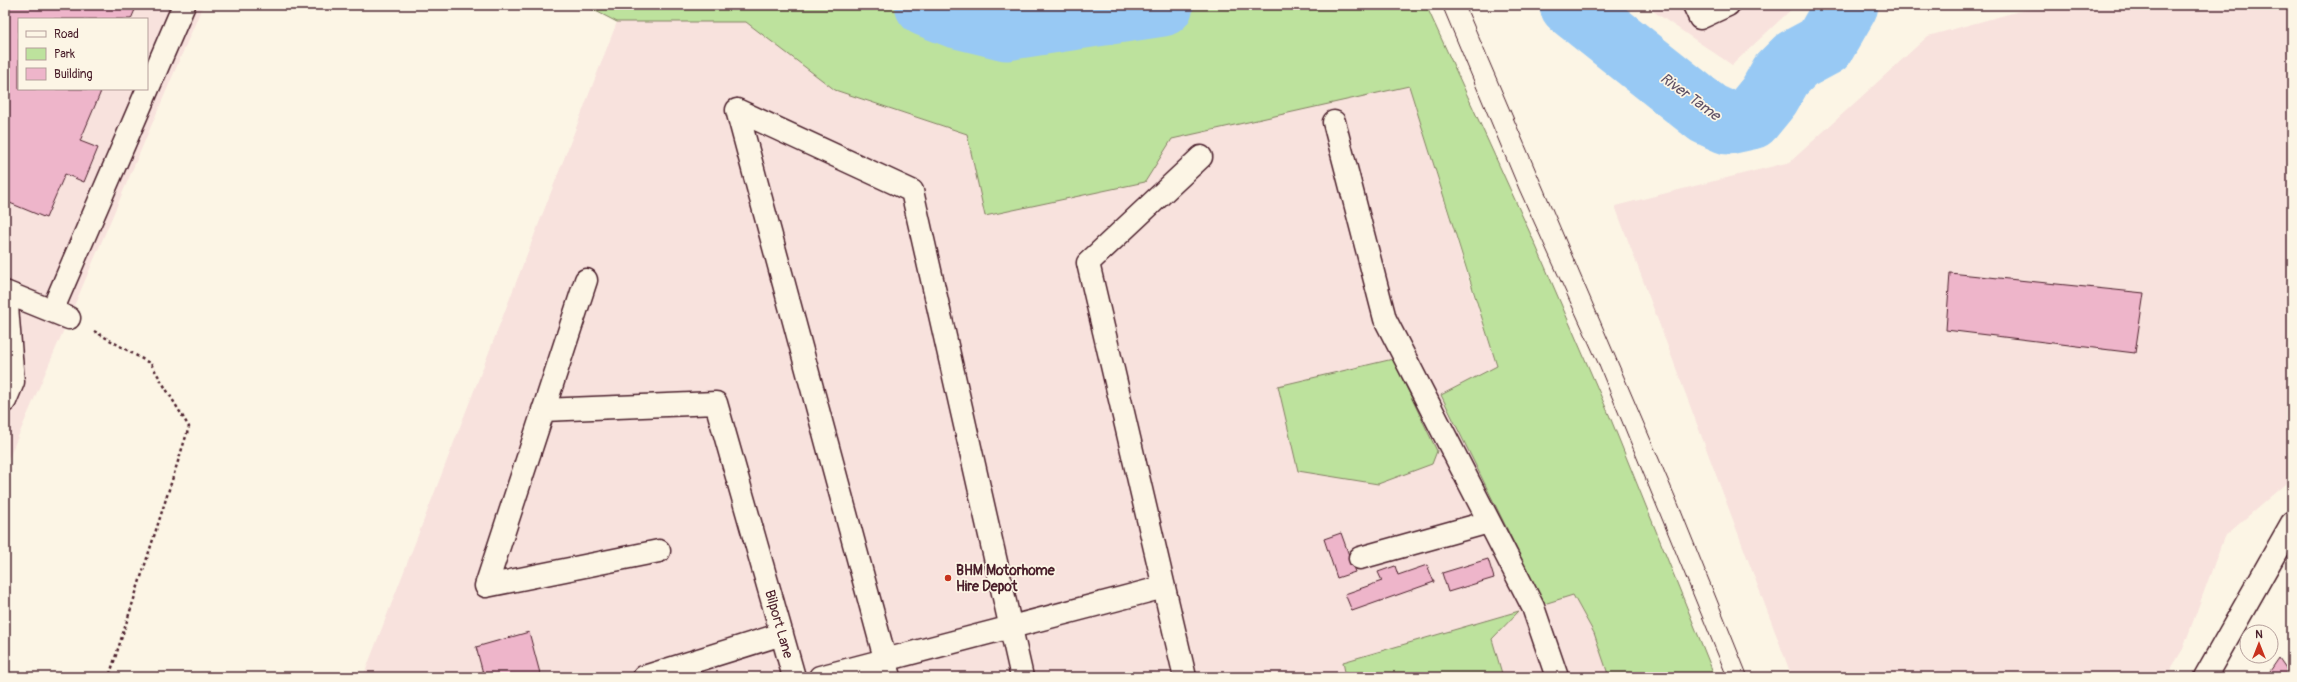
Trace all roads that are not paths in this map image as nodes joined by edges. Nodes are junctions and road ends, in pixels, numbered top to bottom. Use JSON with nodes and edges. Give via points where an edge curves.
{"nodes":[{"id":1,"x":184,"y":5,"type":"edge"},
{"id":2,"x":1694,"y":5,"type":"edge"},
{"id":3,"x":1728,"y":5,"type":"edge"},
{"id":4,"x":1334,"y":122,"type":"dead end"},
{"id":5,"x":1201,"y":157,"type":"dead end"},
{"id":6,"x":586,"y":280,"type":"dead end"},
{"id":7,"x":5,"y":294,"type":"edge"},
{"id":8,"x":5,"y":400,"type":"edge"},
{"id":9,"x":543,"y":410,"type":"junction"},
{"id":10,"x":1489,"y":522,"type":"junction"},
{"id":11,"x":2292,"y":523,"type":"edge"},
{"id":12,"x":659,"y":551,"type":"dead end"},
{"id":13,"x":1360,"y":558,"type":"dead end"},
{"id":14,"x":1164,"y":587,"type":"junction"},
{"id":15,"x":1011,"y":626,"type":"junction"},
{"id":16,"x":782,"y":634,"type":"junction"},
{"id":17,"x":888,"y":668,"type":"edge"},
{"id":18,"x":644,"y":677,"type":"edge"},
{"id":19,"x":794,"y":677,"type":"edge"},
{"id":20,"x":820,"y":677,"type":"edge"},
{"id":21,"x":1022,"y":677,"type":"edge"},
{"id":22,"x":1185,"y":677,"type":"edge"},
{"id":23,"x":1557,"y":677,"type":"edge"},
{"id":24,"x":2204,"y":677,"type":"edge"}],
"edges":[{"from":1,"to":7,"type":"street","via":[[60,315]]},
{"from":2,"to":3,"type":"street","via":[[1700,18]]},
{"from":4,"to":10,"type":"street","via":[[1386,319]]},
{"from":5,"to":14,"type":"street","via":[[1088,263]]},
{"from":6,"to":9,"type":"street"},
{"from":7,"to":8,"type":"street","via":[[13,382]]},
{"from":9,"to":12,"type":"street","via":[[486,586]]},
{"from":9,"to":16,"type":"street","name":"Bilport Lane","via":[[716,403]]},
{"from":10,"to":13,"type":"street"},
{"from":10,"to":23,"type":"street","via":[[1533,607]]},
{"from":11,"to":24,"type":"street"},
{"from":14,"to":15,"type":"street"},
{"from":14,"to":22,"type":"street"},
{"from":15,"to":17,"type":"street"},
{"from":15,"to":17,"type":"street","via":[[912,191],[738,110]]},
{"from":15,"to":21,"type":"street"},
{"from":16,"to":18,"type":"street"},
{"from":16,"to":19,"type":"street","name":"Bilport Lane"},
{"from":17,"to":20,"type":"street"}]}
